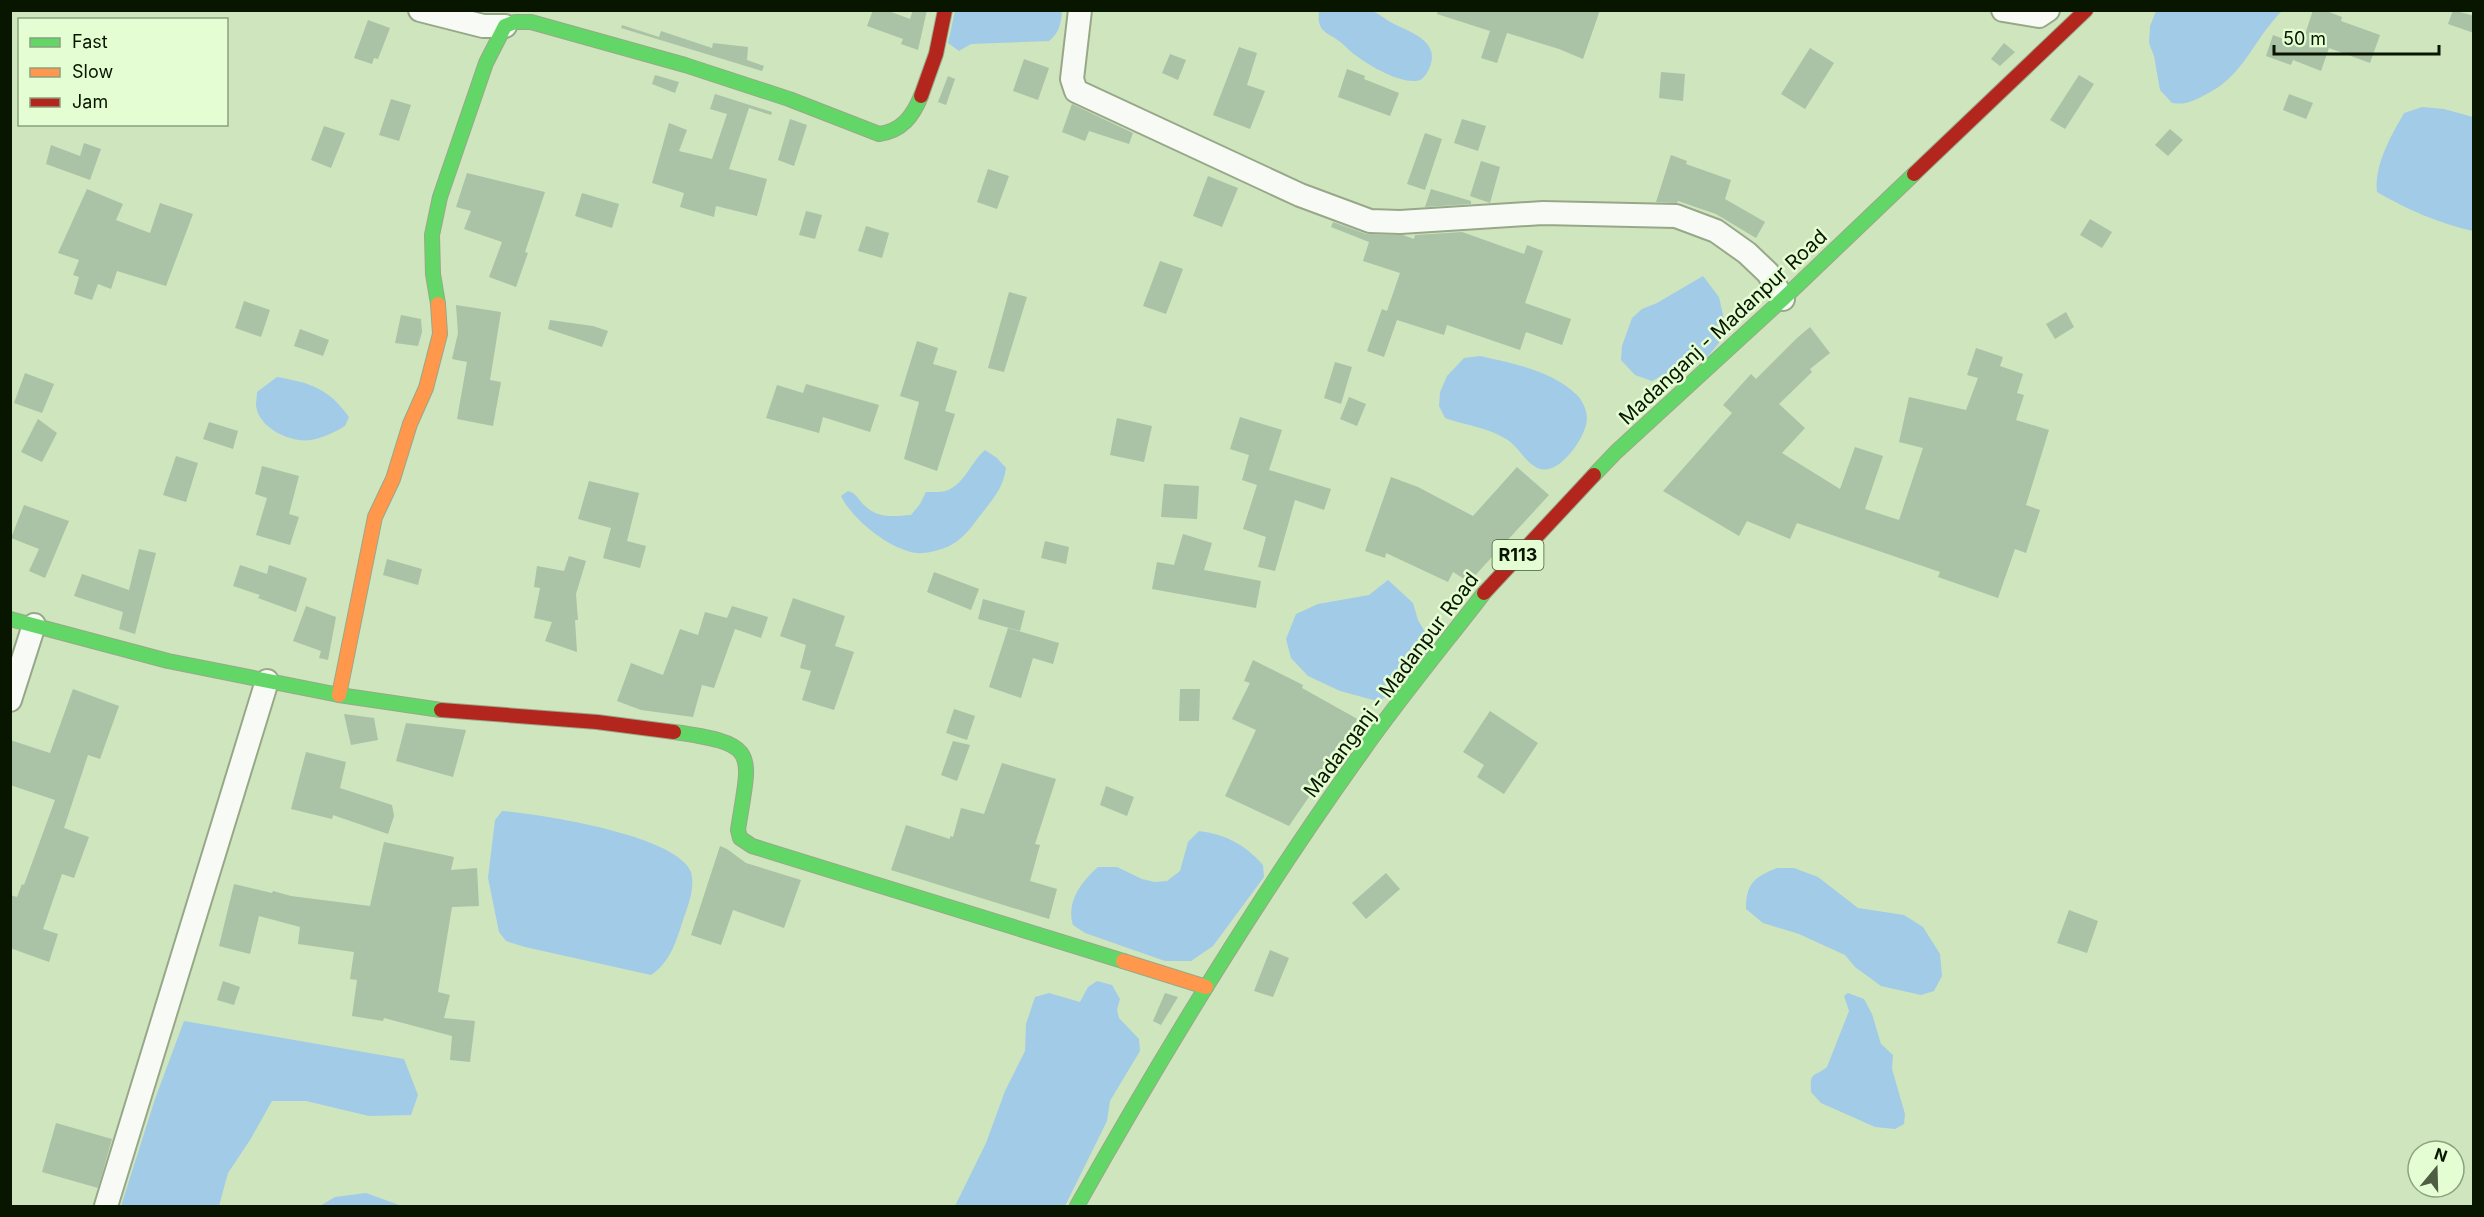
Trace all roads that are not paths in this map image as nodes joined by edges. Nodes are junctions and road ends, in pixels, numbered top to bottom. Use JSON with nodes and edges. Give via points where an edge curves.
{"nodes":[{"id":1,"x":420,"y":10,"type":"edge"},
{"id":2,"x":945,"y":10,"type":"edge"},
{"id":3,"x":1080,"y":10,"type":"edge"},
{"id":4,"x":2003,"y":10,"type":"edge"},
{"id":5,"x":2048,"y":10,"type":"edge"},
{"id":6,"x":2086,"y":10,"type":"edge"},
{"id":7,"x":505,"y":26,"type":"junction"},
{"id":8,"x":1783,"y":299,"type":"junction"},
{"id":9,"x":10,"y":619,"type":"edge"},
{"id":10,"x":34,"y":625,"type":"junction"},
{"id":11,"x":267,"y":681,"type":"junction"},
{"id":12,"x":339,"y":695,"type":"junction"},
{"id":13,"x":10,"y":700,"type":"edge"},
{"id":14,"x":1206,"y":987,"type":"junction"},
{"id":15,"x":106,"y":1206,"type":"edge"},
{"id":16,"x":1077,"y":1206,"type":"edge"}],
"edges":[{"from":1,"to":7,"type":"street","via":[[483,26]]},
{"from":2,"to":7,"type":"street","via":[[921,96],[903,125],[892,133],[879,134],[685,65],[531,22]]},
{"from":3,"to":8,"type":"street","via":[[1072,80],[1076,91],[1300,195],[1370,221],[1544,213],[1676,216],[1716,231],[1748,253],[1768,273]]},
{"from":4,"to":5,"type":"street","via":[[2039,16]]},
{"from":6,"to":8,"type":"street","name":"Madanganj - Madanpur Road","number":"R113"},
{"from":7,"to":12,"type":"street","via":[[486,63],[440,197],[432,235],[440,334],[426,388],[375,517]]},
{"from":8,"to":14,"type":"street","name":"Madanganj - Madanpur Road","number":"R113","via":[[1616,452],[1494,580],[1362,751]]},
{"from":9,"to":10,"type":"street"},
{"from":10,"to":11,"type":"street","via":[[168,661]]},
{"from":10,"to":13,"type":"street"},
{"from":11,"to":12,"type":"street"},
{"from":11,"to":15,"type":"street"},
{"from":12,"to":14,"type":"street","via":[[451,711],[597,722],[727,742],[742,751],[747,764],[738,830],[740,837],[752,846]]},
{"from":14,"to":16,"type":"street","name":"Madanganj - Madanpur Road","number":"R113"}]}
